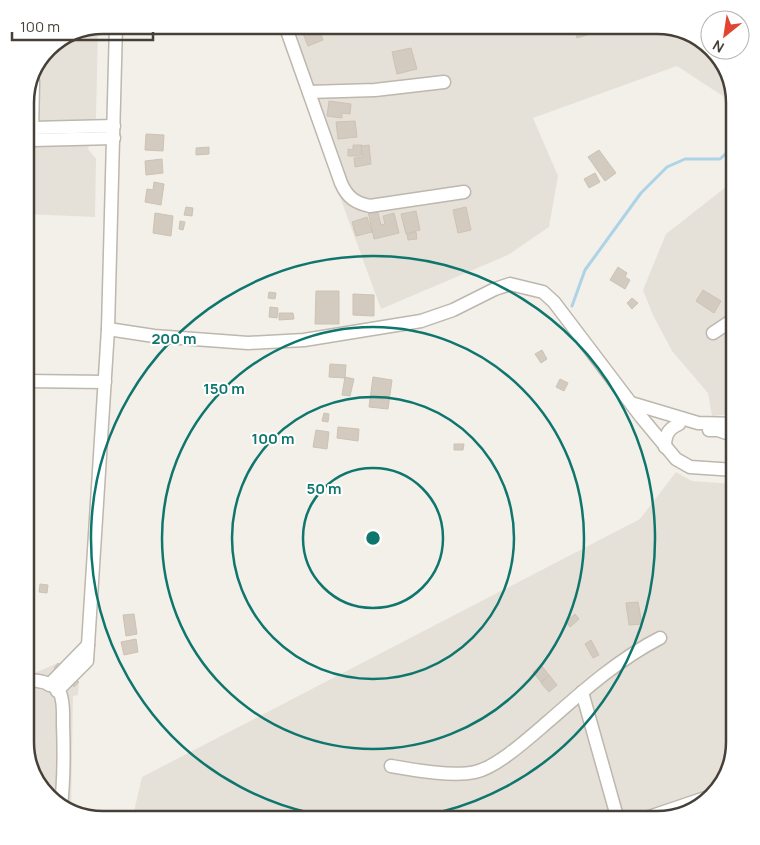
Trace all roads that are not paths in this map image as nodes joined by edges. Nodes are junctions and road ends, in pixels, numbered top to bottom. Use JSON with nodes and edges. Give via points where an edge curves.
{"nodes":[{"id":1,"x":116,"y":34,"type":"edge"},
{"id":2,"x":288,"y":34,"type":"edge"},
{"id":3,"x":444,"y":82,"type":"dead end"},
{"id":4,"x":309,"y":92,"type":"junction"},
{"id":5,"x":114,"y":132,"type":"junction"},
{"id":6,"x":34,"y":137,"type":"edge"},
{"id":7,"x":464,"y":192,"type":"dead end"},
{"id":8,"x":726,"y":324,"type":"edge"},
{"id":9,"x":108,"y":329,"type":"junction"},
{"id":10,"x":713,"y":333,"type":"dead end"},
{"id":11,"x":34,"y":380,"type":"edge"},
{"id":12,"x":105,"y":382,"type":"junction"},
{"id":13,"x":631,"y":403,"type":"junction"},
{"id":14,"x":642,"y":418,"type":"junction"},
{"id":15,"x":679,"y":424,"type":"junction"},
{"id":16,"x":726,"y":424,"type":"edge"},
{"id":17,"x":726,"y":433,"type":"edge"},
{"id":18,"x":665,"y":447,"type":"junction"},
{"id":19,"x":726,"y":469,"type":"edge"},
{"id":20,"x":660,"y":638,"type":"dead end"},
{"id":21,"x":88,"y":645,"type":"junction"},
{"id":22,"x":34,"y":680,"type":"edge"},
{"id":23,"x":53,"y":688,"type":"junction"},
{"id":24,"x":582,"y":692,"type":"junction"},
{"id":25,"x":391,"y":766,"type":"dead end"},
{"id":26,"x":61,"y":797,"type":"edge"},
{"id":27,"x":689,"y":804,"type":"edge"},
{"id":28,"x":615,"y":811,"type":"edge"},
{"id":29,"x":668,"y":811,"type":"edge"}],
"edges":[{"from":1,"to":5,"type":"street"},
{"from":2,"to":4,"type":"street"},
{"from":3,"to":4,"type":"street","via":[[375,90]]},
{"from":4,"to":7,"type":"street","via":[[341,183],[352,199],[370,206]]},
{"from":5,"to":6,"type":"street"},
{"from":5,"to":9,"type":"street"},
{"from":8,"to":10,"type":"street"},
{"from":9,"to":12,"type":"street"},
{"from":9,"to":13,"type":"street","via":[[248,343],[304,340],[421,321],[454,310],[510,284],[543,292],[554,302]]},
{"from":11,"to":12,"type":"street"},
{"from":12,"to":21,"type":"street"},
{"from":13,"to":14,"type":"street"},
{"from":13,"to":16,"type":"street","via":[[698,423]]},
{"from":14,"to":15,"type":"street","via":[[655,415]]},
{"from":14,"to":18,"type":"street"},
{"from":15,"to":17,"type":"street"},
{"from":15,"to":18,"type":"street","via":[[667,432]]},
{"from":18,"to":19,"type":"street","via":[[690,467]]},
{"from":20,"to":24,"type":"street","via":[[638,650]]},
{"from":21,"to":23,"type":"street"},
{"from":21,"to":23,"type":"street","via":[[87,661]]},
{"from":22,"to":23,"type":"street"},
{"from":23,"to":26,"type":"street","via":[[60,693],[62,710]]},
{"from":24,"to":25,"type":"street","via":[[497,762],[476,772]]},
{"from":24,"to":28,"type":"street"},
{"from":27,"to":29,"type":"street"}]}
